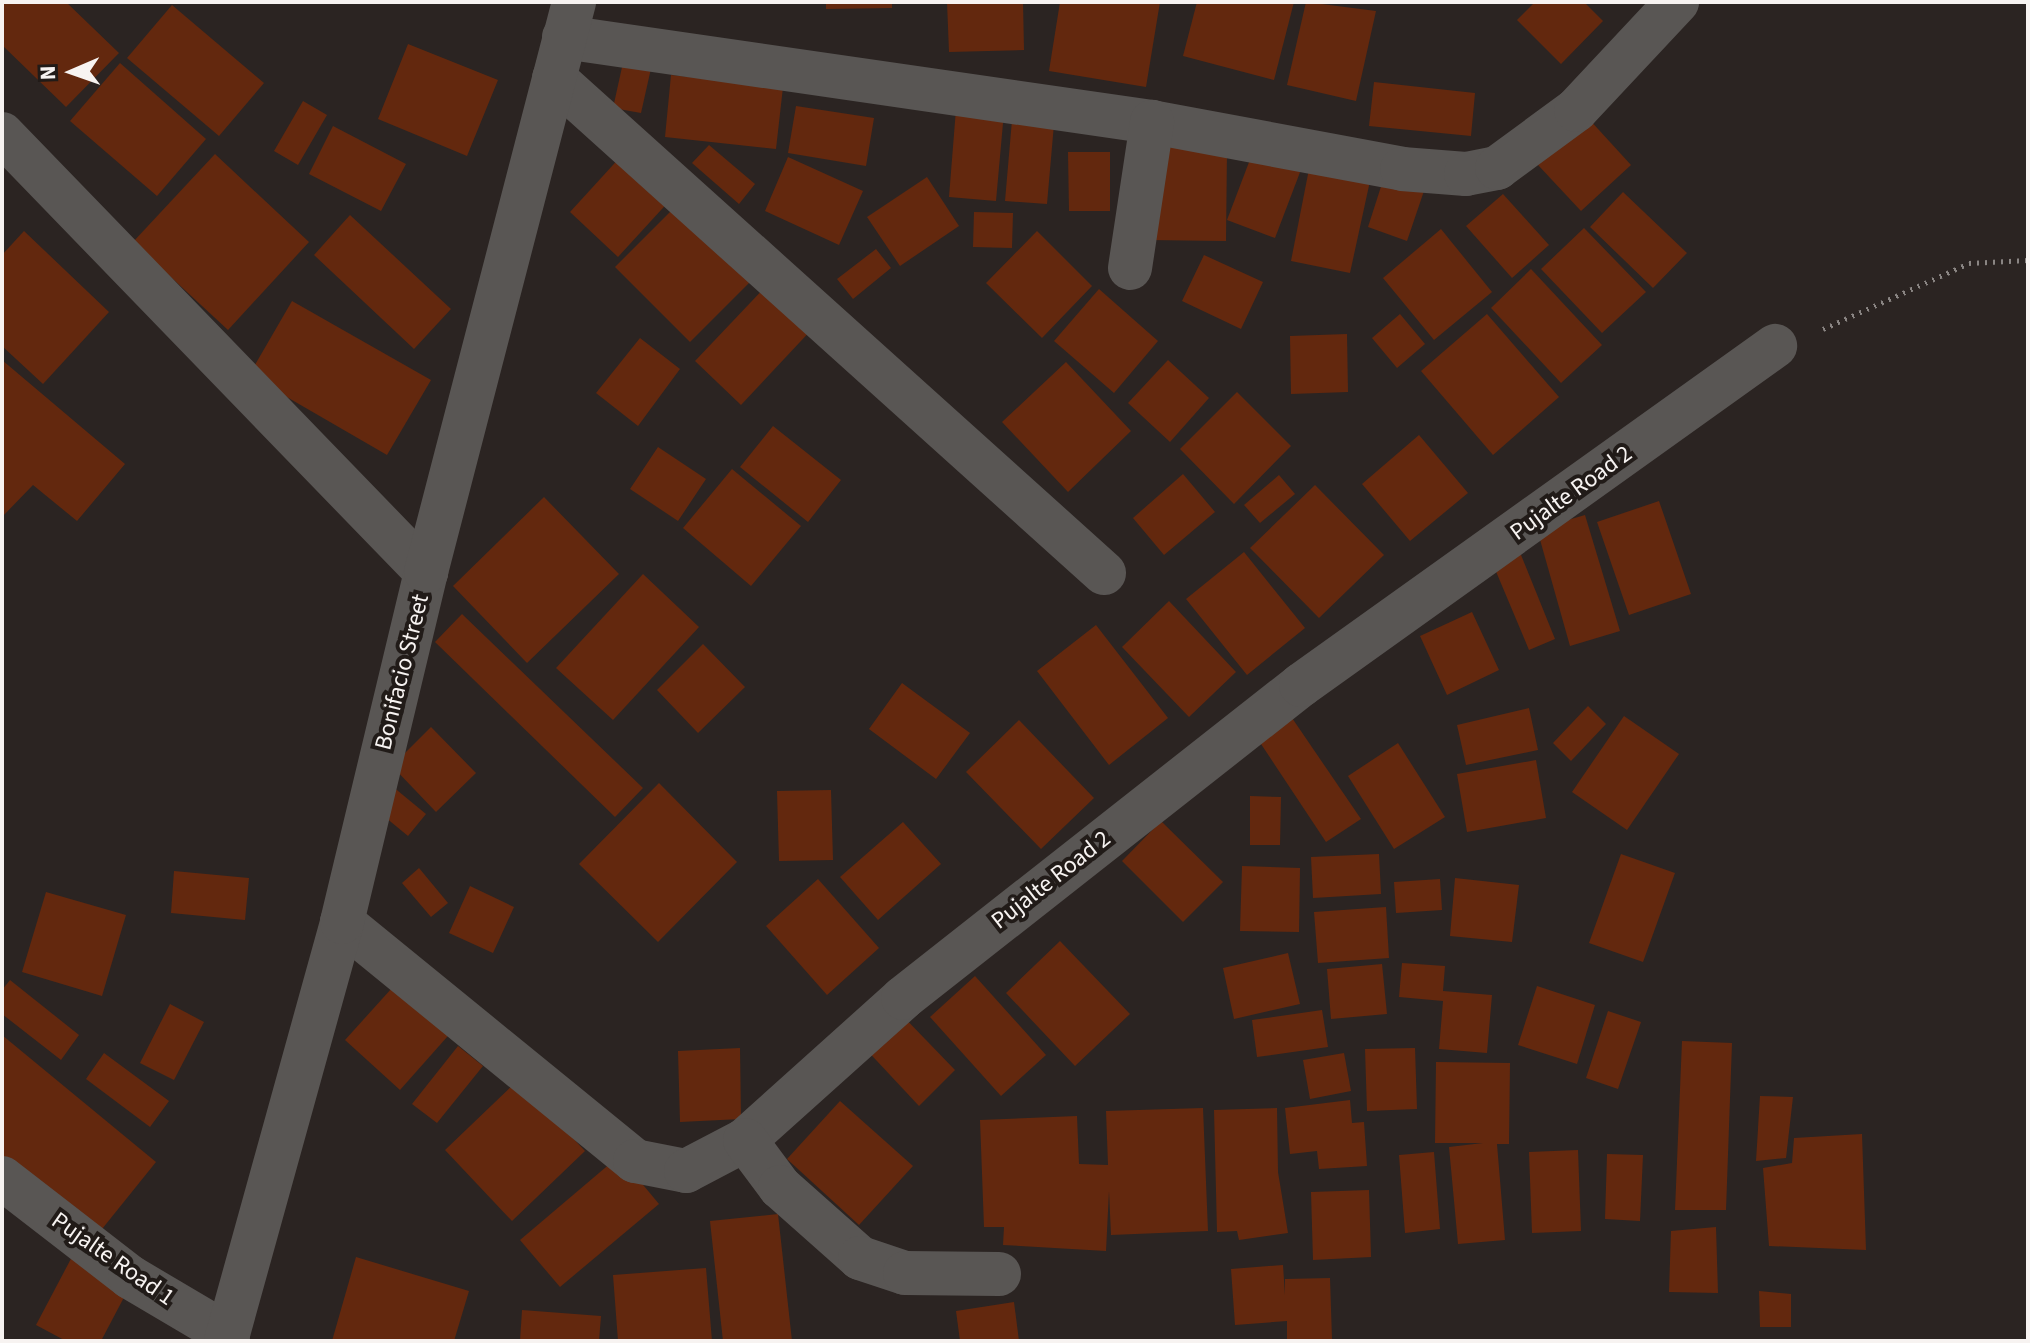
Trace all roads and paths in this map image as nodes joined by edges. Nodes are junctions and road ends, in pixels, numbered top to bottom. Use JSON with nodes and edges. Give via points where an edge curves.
{"nodes":[{"id":1,"x":1677,"y":2,"type":"edge"},
{"id":2,"x":564,"y":39,"type":"edge"},
{"id":3,"x":1152,"y":122,"type":"junction"},
{"id":4,"x":2,"y":134,"type":"edge"},
{"id":5,"x":2028,"y":260,"type":"edge"},
{"id":6,"x":1130,"y":268,"type":"dead end"},
{"id":7,"x":1775,"y":346,"type":"joint"},
{"id":8,"x":426,"y":572,"type":"junction"},
{"id":9,"x":1104,"y":573,"type":"dead end"},
{"id":10,"x":342,"y":922,"type":"junction"},
{"id":11,"x":745,"y":1140,"type":"junction"},
{"id":12,"x":2,"y":1178,"type":"edge"},
{"id":13,"x":999,"y":1274,"type":"dead end"},
{"id":14,"x":227,"y":1338,"type":"edge"}],
"edges":[{"from":1,"to":3,"type":"street","via":[[1576,110],[1486,172],[1402,169]]},
{"from":2,"to":3,"type":"street"},
{"from":2,"to":8,"type":"street","name":"Bonifacio Street"},
{"from":2,"to":9,"type":"street"},
{"from":3,"to":6,"type":"street"},
{"from":4,"to":8,"type":"street"},
{"from":5,"to":7,"type":"path","via":[[1969,263],[1853,318]]},
{"from":7,"to":11,"type":"street","name":"Pujalte Road 2","via":[[1301,685],[903,998]]},
{"from":8,"to":10,"type":"street","name":"Bonifacio Street"},
{"from":10,"to":11,"type":"street","name":"Pujalte Road 2","via":[[635,1161],[686,1171]]},
{"from":10,"to":14,"type":"street","name":"Bonifacio Street"},
{"from":11,"to":13,"type":"street","via":[[780,1187],[860,1258],[905,1273]]},
{"from":12,"to":14,"type":"street","name":"Pujalte Road 1","via":[[130,1277]]}]}
